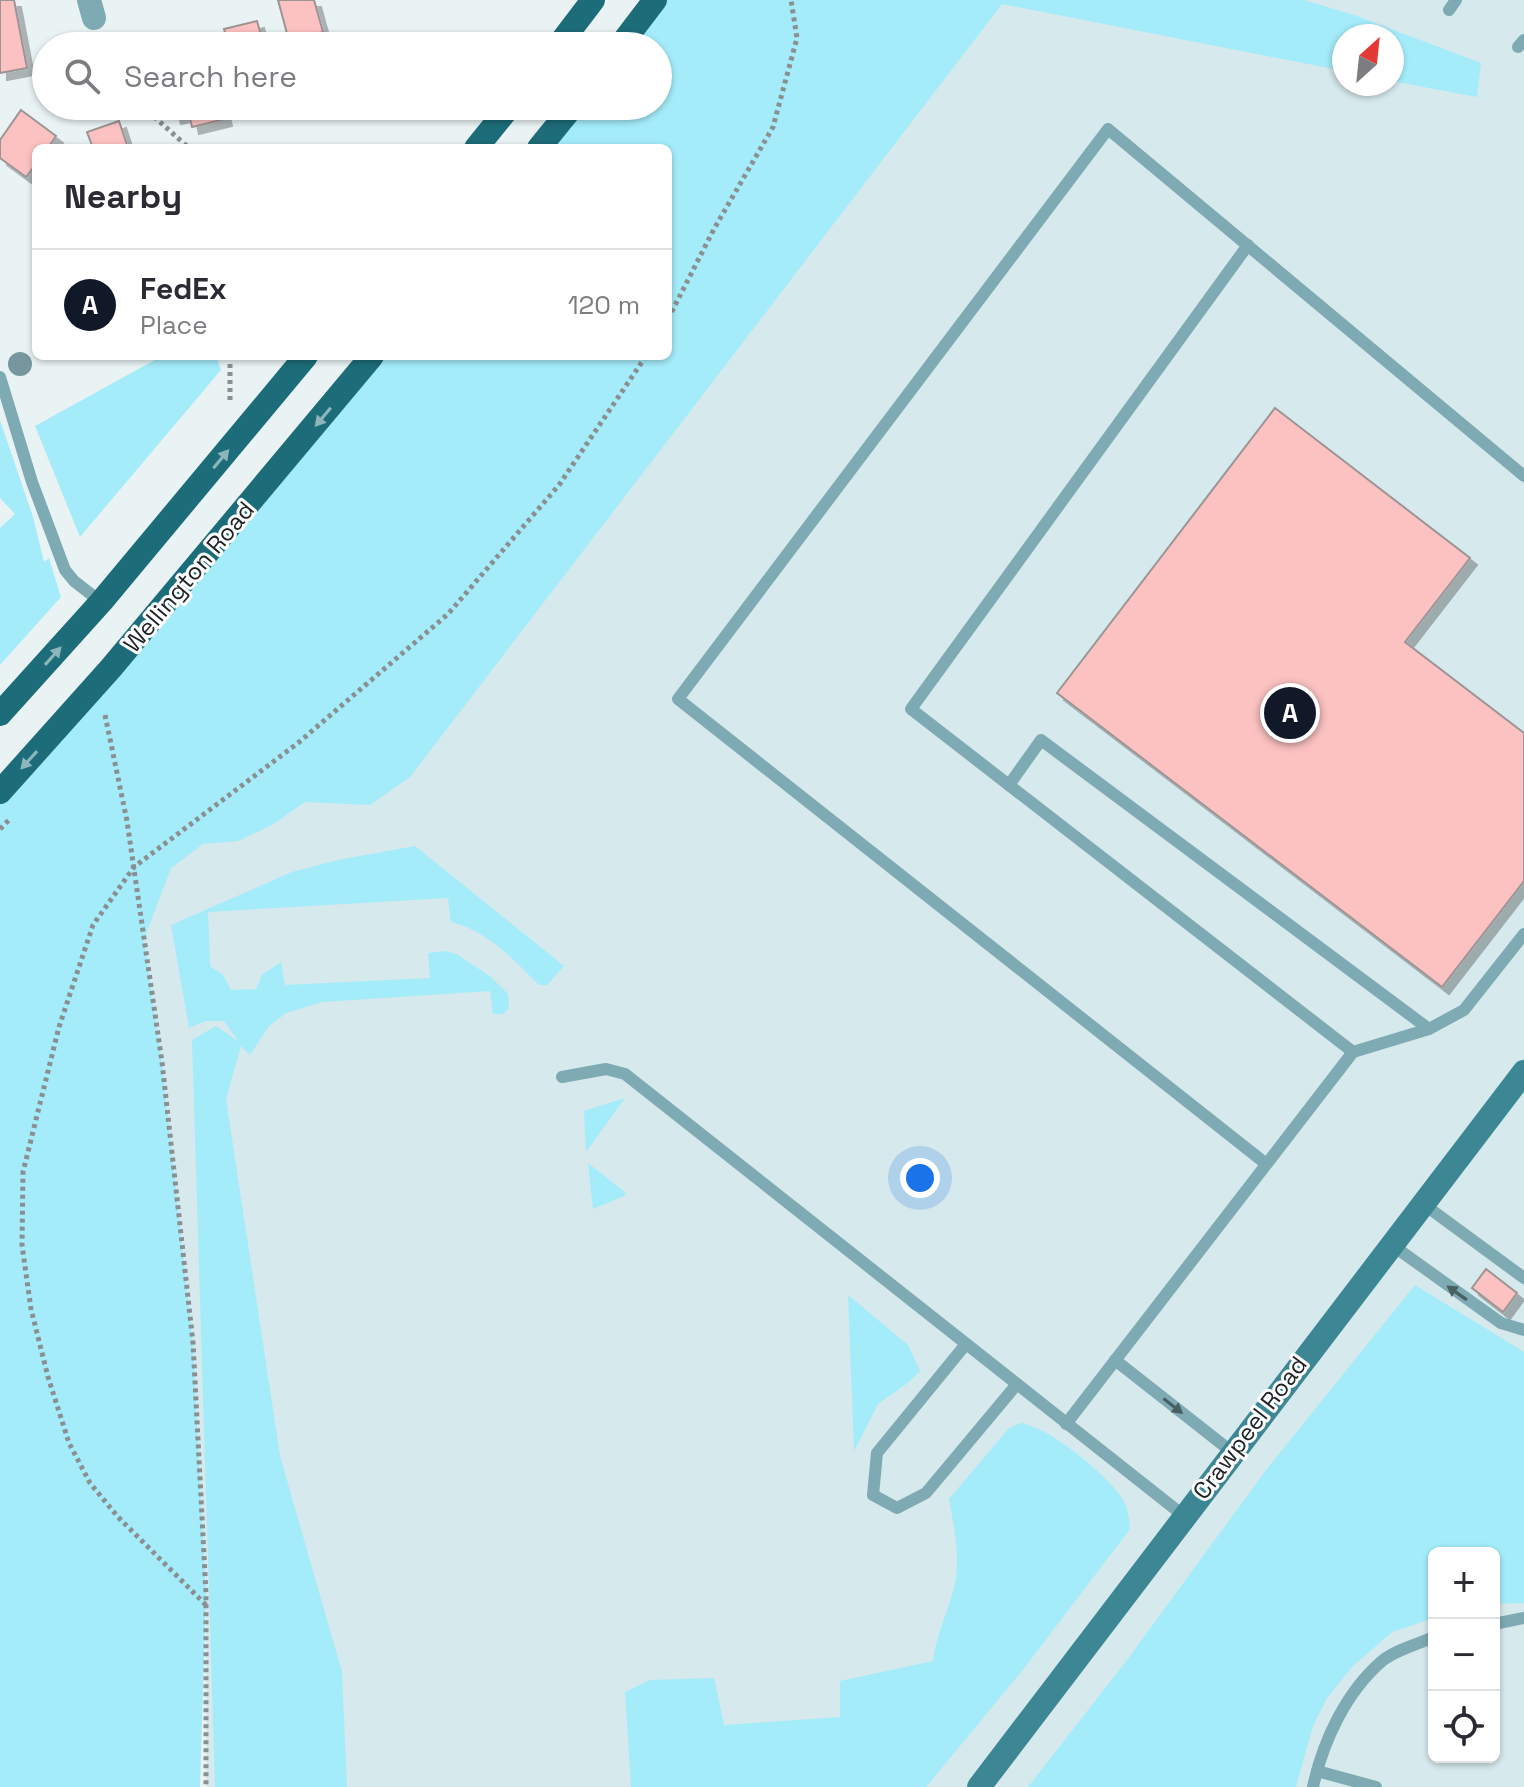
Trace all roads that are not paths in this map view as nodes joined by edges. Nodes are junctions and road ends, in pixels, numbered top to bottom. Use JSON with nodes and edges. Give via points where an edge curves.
{"nodes":[{"id":1,"x":593,"y":0,"type":"edge"},
{"id":2,"x":655,"y":0,"type":"edge"},
{"id":3,"x":569,"y":32,"type":"edge"},
{"id":4,"x":631,"y":32,"type":"edge"},
{"id":5,"x":499,"y":120,"type":"edge"},
{"id":6,"x":562,"y":120,"type":"edge"},
{"id":7,"x":479,"y":144,"type":"edge"},
{"id":8,"x":542,"y":144,"type":"edge"},
{"id":9,"x":1248,"y":245,"type":"junction"},
{"id":10,"x":303,"y":360,"type":"edge"},
{"id":11,"x":369,"y":360,"type":"edge"},
{"id":12,"x":0,"y":377,"type":"edge"},
{"id":13,"x":1524,"y":476,"type":"edge"},
{"id":14,"x":101,"y":602,"type":"junction"},
{"id":15,"x":0,"y":714,"type":"edge"},
{"id":16,"x":1009,"y":785,"type":"junction"},
{"id":17,"x":0,"y":792,"type":"edge"},
{"id":18,"x":1524,"y":934,"type":"edge"},
{"id":19,"x":1429,"y":1029,"type":"junction"},
{"id":20,"x":1353,"y":1052,"type":"junction"},
{"id":21,"x":1524,"y":1072,"type":"edge"},
{"id":22,"x":562,"y":1077,"type":"dead end"},
{"id":23,"x":1265,"y":1163,"type":"junction"},
{"id":24,"x":1422,"y":1203,"type":"junction"},
{"id":25,"x":1392,"y":1245,"type":"junction"},
{"id":26,"x":1524,"y":1278,"type":"edge"},
{"id":27,"x":1524,"y":1330,"type":"edge"},
{"id":28,"x":966,"y":1344,"type":"junction"},
{"id":29,"x":1115,"y":1360,"type":"junction"},
{"id":30,"x":1017,"y":1384,"type":"junction"},
{"id":31,"x":1066,"y":1424,"type":"junction"},
{"id":32,"x":1232,"y":1452,"type":"junction"},
{"id":33,"x":1184,"y":1516,"type":"junction"},
{"id":34,"x":1524,"y":1618,"type":"edge"},
{"id":35,"x":1500,"y":1623,"type":"edge"},
{"id":36,"x":1428,"y":1640,"type":"edge"},
{"id":37,"x":1317,"y":1771,"type":"junction"},
{"id":38,"x":979,"y":1787,"type":"edge"},
{"id":39,"x":1313,"y":1787,"type":"edge"},
{"id":40,"x":1376,"y":1787,"type":"edge"}],
"edges":[{"from":1,"to":3,"type":"main road"},
{"from":2,"to":4,"type":"main road"},
{"from":5,"to":7,"type":"main road"},
{"from":6,"to":8,"type":"main road"},
{"from":9,"to":13,"type":"lane"},
{"from":9,"to":16,"type":"lane","via":[[911,709]]},
{"from":9,"to":23,"type":"lane","via":[[1108,129],[678,699]]},
{"from":14,"to":10,"type":"main road","one_way":true},
{"from":11,"to":17,"type":"main road","name":"Wellington Road","one_way":true},
{"from":12,"to":14,"type":"lane","via":[[65,570]]},
{"from":15,"to":14,"type":"main road","one_way":true},
{"from":16,"to":19,"type":"lane","via":[[1041,740]]},
{"from":16,"to":20,"type":"lane"},
{"from":18,"to":19,"type":"lane","via":[[1464,1010]]},
{"from":19,"to":20,"type":"lane"},
{"from":20,"to":23,"type":"lane"},
{"from":21,"to":24,"type":"street","name":"Crawpeel Road"},
{"from":22,"to":28,"type":"lane","via":[[606,1069],[625,1074]]},
{"from":23,"to":29,"type":"lane"},
{"from":24,"to":25,"type":"street","name":"Crawpeel Road"},
{"from":24,"to":26,"type":"lane"},
{"from":27,"to":25,"type":"lane","one_way":true,"via":[[1501,1323]]},
{"from":25,"to":32,"type":"street","name":"Crawpeel Road"},
{"from":28,"to":30,"type":"lane"},
{"from":28,"to":30,"type":"lane","via":[[877,1453],[873,1495],[897,1508],[926,1493]]},
{"from":29,"to":31,"type":"lane"},
{"from":29,"to":32,"type":"lane","one_way":true},
{"from":30,"to":31,"type":"lane"},
{"from":31,"to":33,"type":"lane"},
{"from":32,"to":33,"type":"street","name":"Crawpeel Road"},
{"from":33,"to":38,"type":"street","name":"Crawpeel Road"},
{"from":34,"to":35,"type":"lane"},
{"from":36,"to":37,"type":"lane","via":[[1384,1659],[1346,1703]]},
{"from":37,"to":39,"type":"lane"},
{"from":37,"to":40,"type":"lane"}]}
